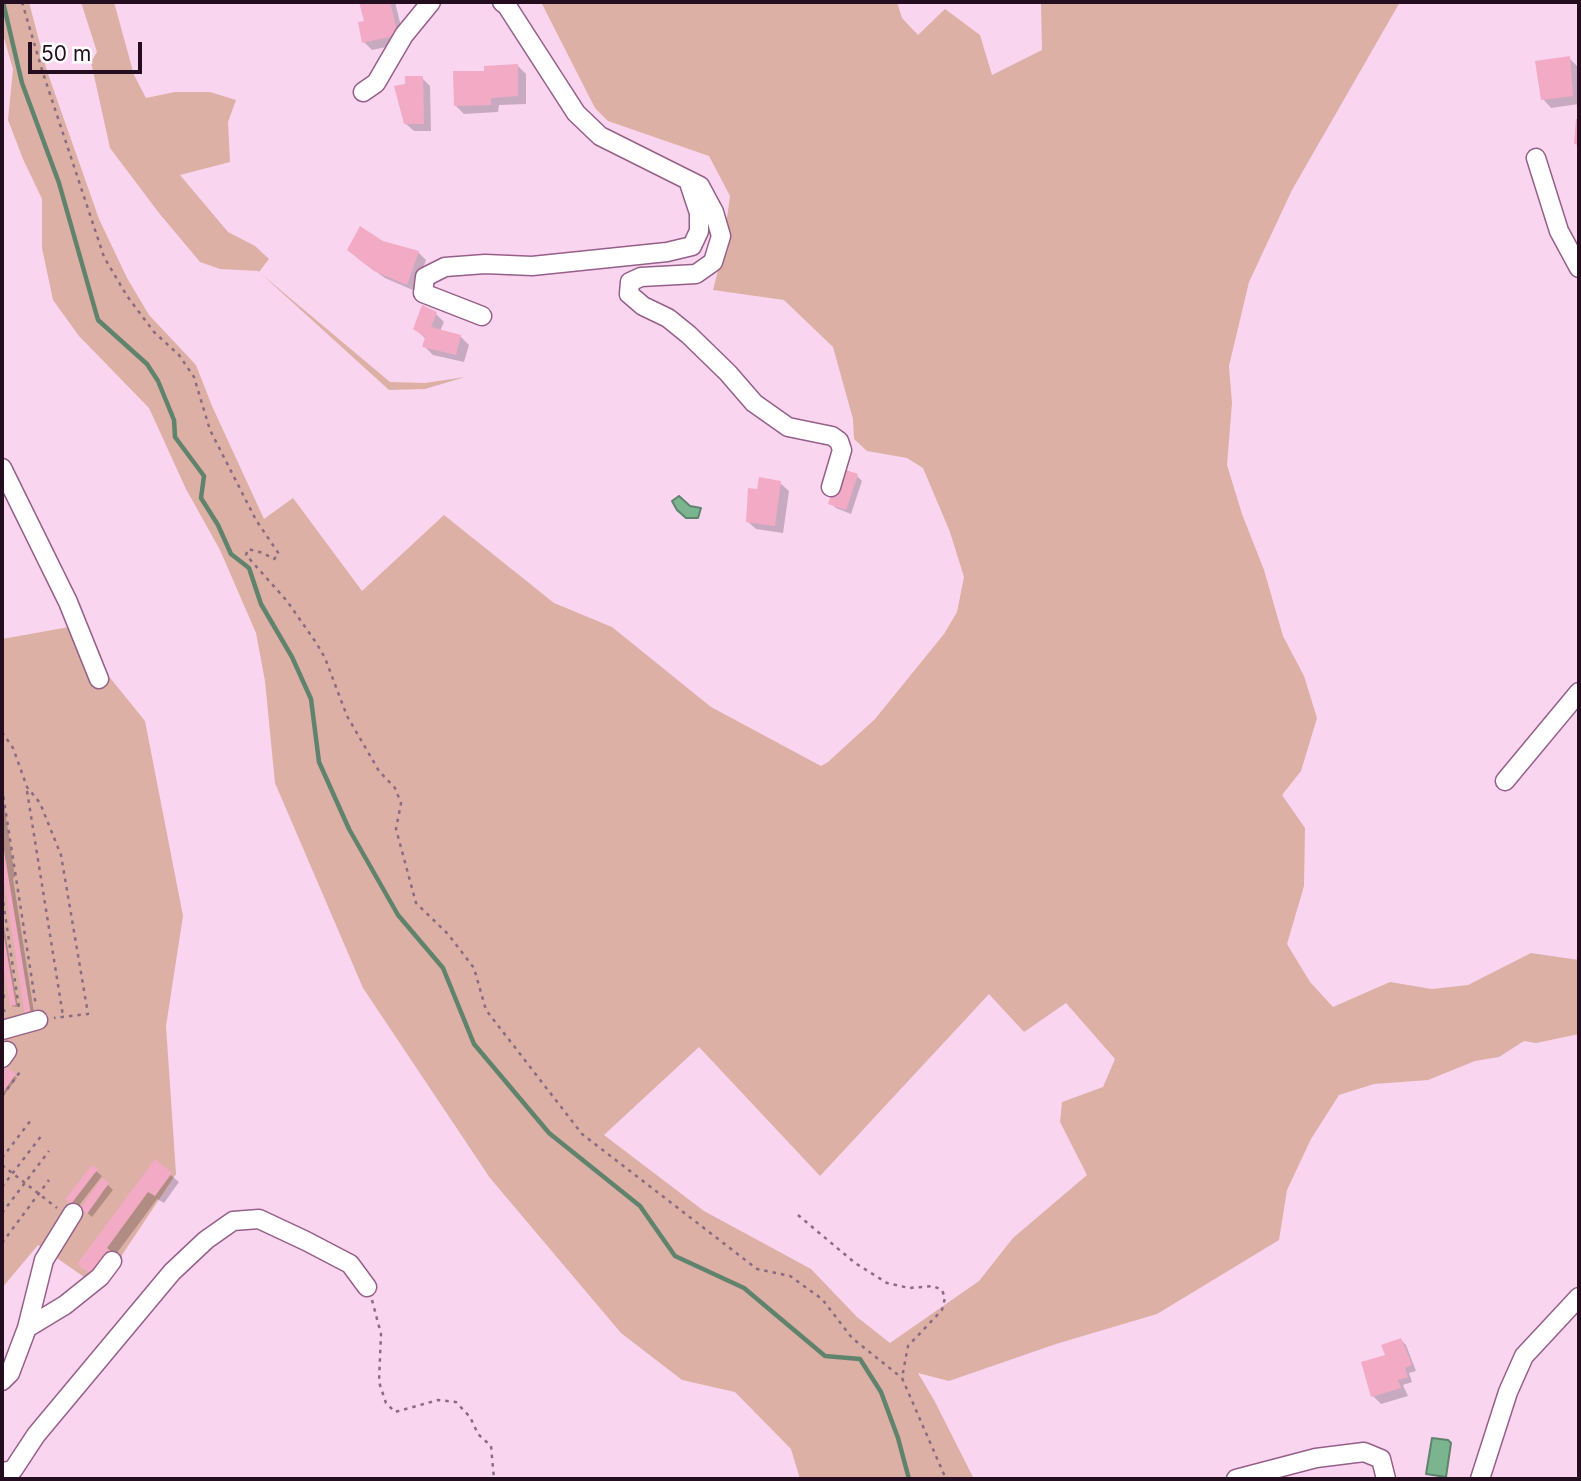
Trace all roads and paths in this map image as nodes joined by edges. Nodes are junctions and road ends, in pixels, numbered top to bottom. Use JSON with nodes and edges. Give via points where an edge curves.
{"nodes":[{"id":1,"x":22,"y":2,"type":"edge"},
{"id":2,"x":432,"y":2,"type":"edge"},
{"id":3,"x":502,"y":2,"type":"edge"},
{"id":4,"x":363,"y":92,"type":"dead end"},
{"id":5,"x":1535,"y":158,"type":"dead end"},
{"id":6,"x":688,"y":180,"type":"junction"},
{"id":7,"x":1579,"y":268,"type":"edge"},
{"id":8,"x":482,"y":316,"type":"dead end"},
{"id":9,"x":2,"y":468,"type":"edge"},
{"id":10,"x":831,"y":487,"type":"dead end"},
{"id":11,"x":99,"y":679,"type":"dead end"},
{"id":12,"x":1579,"y":692,"type":"edge"},
{"id":13,"x":2,"y":732,"type":"edge"},
{"id":14,"x":1505,"y":781,"type":"dead end"},
{"id":15,"x":2,"y":788,"type":"edge"},
{"id":16,"x":27,"y":788,"type":"junction"},
{"id":17,"x":2,"y":894,"type":"edge"},
{"id":18,"x":2,"y":986,"type":"edge"},
{"id":19,"x":2,"y":999,"type":"edge"},
{"id":20,"x":19,"y":1008,"type":"dead end"},
{"id":21,"x":64,"y":1017,"type":"junction"},
{"id":22,"x":38,"y":1020,"type":"junction"},
{"id":23,"x":2,"y":1030,"type":"edge"},
{"id":24,"x":20,"y":1072,"type":"dead end"},
{"id":25,"x":2,"y":1096,"type":"edge"},
{"id":26,"x":31,"y":1120,"type":"dead end"},
{"id":27,"x":42,"y":1135,"type":"dead end"},
{"id":28,"x":49,"y":1151,"type":"dead end"},
{"id":29,"x":2,"y":1158,"type":"edge"},
{"id":30,"x":2,"y":1165,"type":"edge"},
{"id":31,"x":12,"y":1174,"type":"junction"},
{"id":32,"x":49,"y":1180,"type":"dead end"},
{"id":33,"x":24,"y":1183,"type":"junction"},
{"id":34,"x":2,"y":1187,"type":"edge"},
{"id":35,"x":39,"y":1194,"type":"junction"},
{"id":36,"x":2,"y":1213,"type":"edge"},
{"id":37,"x":71,"y":1215,"type":"joint"},
{"id":38,"x":798,"y":1215,"type":"dead end"},
{"id":39,"x":2,"y":1242,"type":"edge"},
{"id":40,"x":112,"y":1261,"type":"dead end"},
{"id":41,"x":367,"y":1287,"type":"joint"},
{"id":42,"x":1579,"y":1297,"type":"edge"},
{"id":43,"x":27,"y":1328,"type":"junction"},
{"id":44,"x":902,"y":1378,"type":"junction"},
{"id":45,"x":2,"y":1381,"type":"edge"},
{"id":46,"x":2,"y":1472,"type":"edge"},
{"id":47,"x":494,"y":1479,"type":"edge"},
{"id":48,"x":946,"y":1479,"type":"edge"},
{"id":49,"x":1236,"y":1479,"type":"edge"},
{"id":50,"x":1386,"y":1479,"type":"edge"},
{"id":51,"x":1480,"y":1479,"type":"edge"}],
"edges":[{"from":1,"to":44,"type":"path","via":[[104,257],[127,296],[194,377],[210,430],[256,520],[279,554],[274,559],[248,549],[246,555],[287,601],[326,658],[347,716],[379,771],[395,788],[401,803],[396,829],[416,903],[474,968],[486,1010],[582,1134],[757,1269],[790,1276],[822,1298],[852,1338]]},
{"from":2,"to":4,"type":"street","via":[[404,35],[376,83]]},
{"from":3,"to":6,"type":"street","via":[[576,113],[600,136]]},
{"from":5,"to":7,"type":"street","via":[[1559,231]]},
{"from":6,"to":8,"type":"street","via":[[699,213],[699,232],[692,246],[532,266],[445,267],[425,277],[422,293]]},
{"from":6,"to":10,"type":"street","via":[[700,186],[722,236],[713,261],[696,274],[641,277],[630,282],[629,294],[689,335],[754,403],[789,427],[839,441],[842,450]]},
{"from":9,"to":11,"type":"street","via":[[68,602]]},
{"from":12,"to":14,"type":"street"},
{"from":13,"to":16,"type":"path","via":[[13,748]]},
{"from":15,"to":22,"type":"path"},
{"from":16,"to":21,"type":"path"},
{"from":16,"to":21,"type":"path","via":[[40,803],[61,855],[88,1014]]},
{"from":17,"to":20,"type":"path"},
{"from":18,"to":19,"type":"path"},
{"from":21,"to":22,"type":"path"},
{"from":22,"to":23,"type":"street"},
{"from":24,"to":25,"type":"path"},
{"from":26,"to":29,"type":"path"},
{"from":27,"to":31,"type":"path"},
{"from":28,"to":33,"type":"path"},
{"from":30,"to":31,"type":"path"},
{"from":31,"to":33,"type":"path"},
{"from":31,"to":34,"type":"path"},
{"from":32,"to":35,"type":"path"},
{"from":33,"to":35,"type":"path"},
{"from":33,"to":36,"type":"path"},
{"from":35,"to":37,"type":"path"},
{"from":35,"to":39,"type":"path"},
{"from":37,"to":43,"type":"street","via":[[44,1259]]},
{"from":38,"to":44,"type":"path","via":[[855,1263],[887,1283],[942,1290],[942,1310],[908,1346]]},
{"from":40,"to":43,"type":"street","via":[[65,1305]]},
{"from":41,"to":46,"type":"street","via":[[350,1264],[306,1241],[259,1219],[233,1221],[172,1272],[36,1435],[13,1470]]},
{"from":41,"to":47,"type":"path","via":[[381,1334],[379,1382],[386,1403],[395,1412],[438,1400],[456,1402],[491,1446]]},
{"from":42,"to":51,"type":"street","via":[[1524,1356]]},
{"from":43,"to":45,"type":"street","via":[[10,1373]]},
{"from":44,"to":48,"type":"path"},
{"from":49,"to":50,"type":"street","via":[[1364,1451],[1381,1459]]}]}
